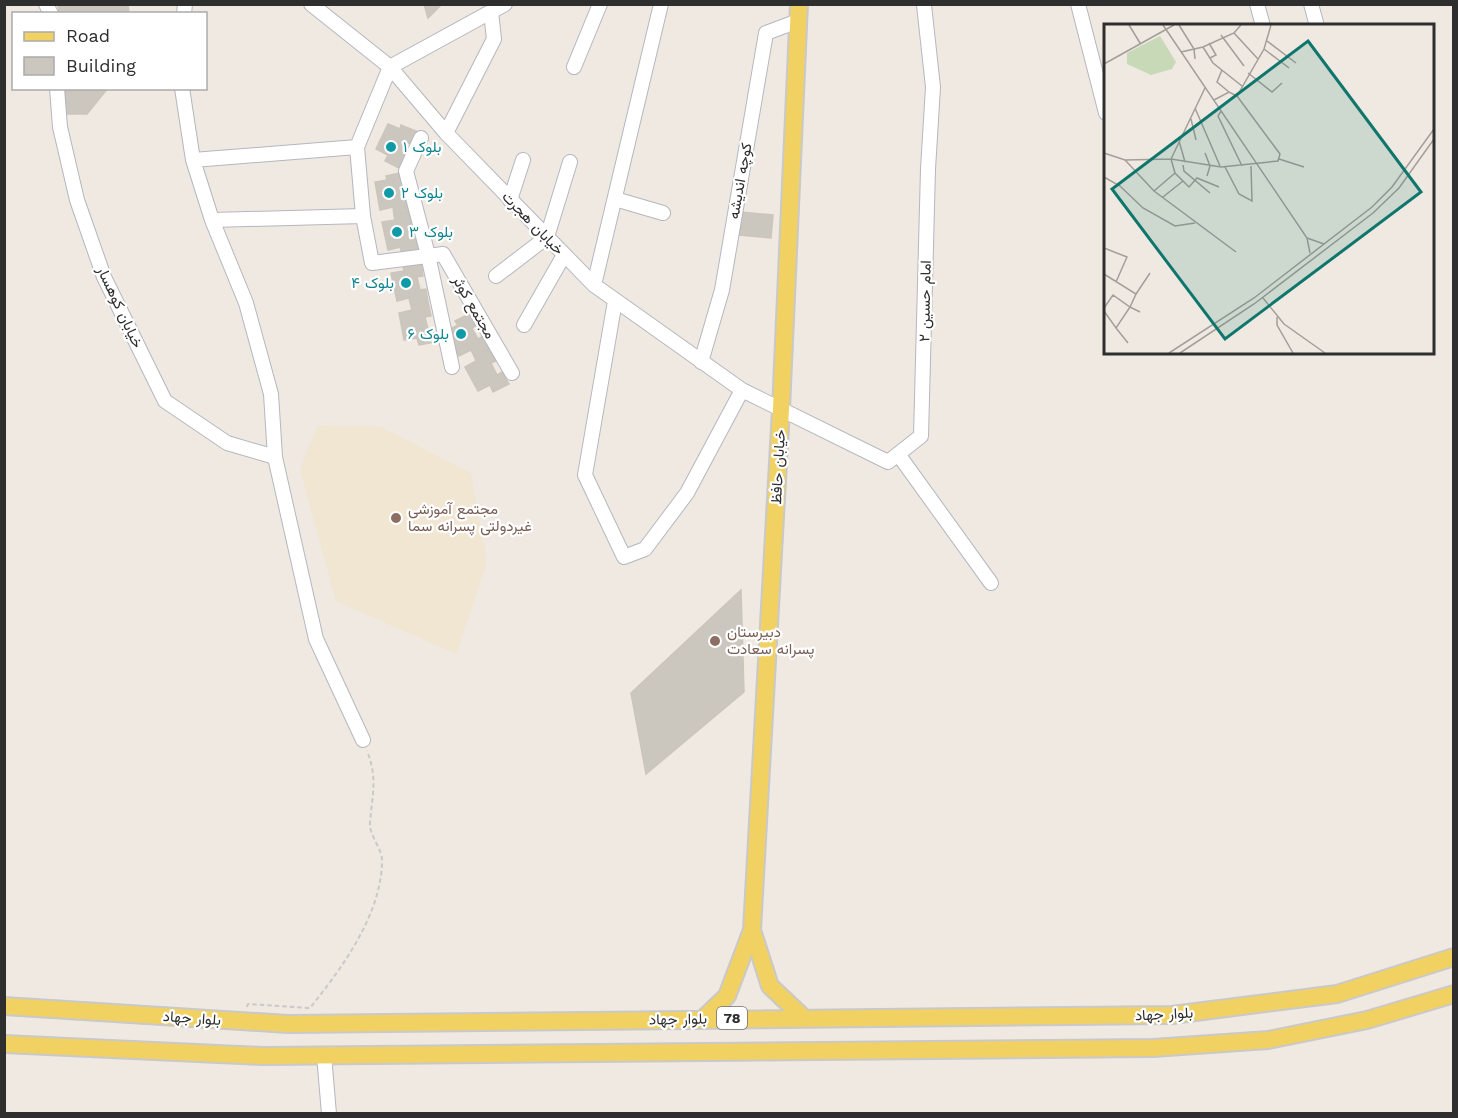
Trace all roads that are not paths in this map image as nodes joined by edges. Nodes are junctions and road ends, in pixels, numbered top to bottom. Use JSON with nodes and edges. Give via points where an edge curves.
{"nodes":[{"id":1,"x":311,"y":4,"type":"edge"},
{"id":2,"x":505,"y":4,"type":"edge"},
{"id":3,"x":600,"y":4,"type":"edge"},
{"id":4,"x":661,"y":4,"type":"edge"},
{"id":5,"x":1078,"y":4,"type":"edge"},
{"id":6,"x":1257,"y":4,"type":"edge"},
{"id":7,"x":1311,"y":4,"type":"edge"},
{"id":8,"x":924,"y":5,"type":"edge"},
{"id":9,"x":491,"y":12,"type":"junction"},
{"id":10,"x":799,"y":13,"type":"edge"},
{"id":11,"x":1262,"y":24,"type":"edge"},
{"id":12,"x":1316,"y":24,"type":"edge"},
{"id":13,"x":390,"y":67,"type":"junction"},
{"id":14,"x":574,"y":68,"type":"dead end"},
{"id":15,"x":57,"y":90,"type":"edge"},
{"id":16,"x":182,"y":90,"type":"edge"},
{"id":17,"x":1104,"y":105,"type":"edge"},
{"id":18,"x":446,"y":133,"type":"junction"},
{"id":19,"x":421,"y":138,"type":"dead end"},
{"id":20,"x":357,"y":147,"type":"junction"},
{"id":21,"x":523,"y":159,"type":"dead end"},
{"id":22,"x":193,"y":160,"type":"junction"},
{"id":23,"x":570,"y":162,"type":"dead end"},
{"id":24,"x":510,"y":200,"type":"junction"},
{"id":25,"x":615,"y":200,"type":"junction"},
{"id":26,"x":663,"y":213,"type":"dead end"},
{"id":27,"x":363,"y":216,"type":"junction"},
{"id":28,"x":212,"y":219,"type":"junction"},
{"id":29,"x":547,"y":237,"type":"junction"},
{"id":30,"x":428,"y":255,"type":"junction"},
{"id":31,"x":564,"y":255,"type":"junction"},
{"id":32,"x":496,"y":276,"type":"dead end"},
{"id":33,"x":594,"y":285,"type":"junction"},
{"id":34,"x":615,"y":301,"type":"junction"},
{"id":35,"x":524,"y":325,"type":"dead end"},
{"id":36,"x":701,"y":362,"type":"junction"},
{"id":37,"x":452,"y":367,"type":"dead end"},
{"id":38,"x":512,"y":374,"type":"dead end"},
{"id":39,"x":742,"y":390,"type":"junction"},
{"id":40,"x":781,"y":409,"type":"junction"},
{"id":41,"x":898,"y":454,"type":"junction"},
{"id":42,"x":275,"y":457,"type":"junction"},
{"id":43,"x":991,"y":583,"type":"dead end"},
{"id":44,"x":363,"y":740,"type":"road end"},
{"id":45,"x":752,"y":930,"type":"junction"},
{"id":46,"x":1454,"y":957,"type":"edge"},
{"id":47,"x":1454,"y":993,"type":"edge"},
{"id":48,"x":4,"y":1006,"type":"edge"},
{"id":49,"x":704,"y":1018,"type":"junction"},
{"id":50,"x":806,"y":1019,"type":"junction"},
{"id":51,"x":4,"y":1044,"type":"edge"},
{"id":52,"x":324,"y":1055,"type":"junction"},
{"id":53,"x":329,"y":1113,"type":"edge"}],
"edges":[{"from":1,"to":13,"type":"street","name":"خیابان هجرت"},
{"from":2,"to":9,"type":"street"},
{"from":3,"to":14,"type":"street"},
{"from":4,"to":25,"type":"street"},
{"from":5,"to":17,"type":"street"},
{"from":6,"to":11,"type":"street"},
{"from":7,"to":12,"type":"street"},
{"from":8,"to":41,"type":"street","name":"امام حسین ۲","via":[[933,87],[921,436]]},
{"from":9,"to":13,"type":"street"},
{"from":9,"to":18,"type":"street","via":[[494,39]]},
{"from":10,"to":36,"type":"street","name":"کوچه اندیشه","via":[[766,33],[722,291]]},
{"from":10,"to":40,"type":"main road","name":"خیابان حافظ"},
{"from":13,"to":18,"type":"street","name":"خیابان هجرت"},
{"from":13,"to":20,"type":"street"},
{"from":15,"to":42,"type":"street","name":"خیابان کوهسار","via":[[60,127],[76,200],[104,277],[165,401],[227,443]]},
{"from":16,"to":22,"type":"street"},
{"from":18,"to":24,"type":"street","name":"خیابان هجرت"},
{"from":19,"to":30,"type":"street","name":"مجتمع کوثر","via":[[406,171]]},
{"from":20,"to":22,"type":"street"},
{"from":20,"to":27,"type":"street"},
{"from":21,"to":24,"type":"street"},
{"from":22,"to":28,"type":"street"},
{"from":23,"to":29,"type":"street"},
{"from":24,"to":29,"type":"street","name":"خیابان هجرت"},
{"from":25,"to":26,"type":"street"},
{"from":25,"to":33,"type":"street"},
{"from":27,"to":28,"type":"street"},
{"from":27,"to":30,"type":"street","via":[[372,262]]},
{"from":28,"to":42,"type":"street","via":[[246,303],[271,394]]},
{"from":29,"to":31,"type":"street","name":"خیابان هجرت"},
{"from":29,"to":32,"type":"street"},
{"from":30,"to":37,"type":"street","name":"مجتمع کوثر"},
{"from":30,"to":38,"type":"street","name":"مجتمع کوثر","via":[[443,254]]},
{"from":31,"to":33,"type":"street","name":"خیابان هجرت"},
{"from":31,"to":35,"type":"street"},
{"from":33,"to":34,"type":"street","name":"خیابان هجرت"},
{"from":34,"to":36,"type":"street","name":"خیابان هجرت"},
{"from":34,"to":39,"type":"street","via":[[585,475],[624,557],[645,549],[687,493]]},
{"from":36,"to":39,"type":"street","name":"خیابان هجرت"},
{"from":39,"to":40,"type":"street","name":"خیابان هجرت"},
{"from":40,"to":41,"type":"street","via":[[888,462]]},
{"from":40,"to":45,"type":"main road","name":"خیابان حافظ"},
{"from":41,"to":43,"type":"street"},
{"from":42,"to":44,"type":"street","via":[[316,639]]},
{"from":45,"to":49,"type":"main road","via":[[727,996]]},
{"from":45,"to":50,"type":"main road","via":[[770,986]]},
{"from":46,"to":50,"type":"main road","name":"بلوار جهاد","number":"78","via":[[1337,994],[1172,1015]]},
{"from":47,"to":52,"type":"main road","via":[[1367,1020],[1268,1040],[1153,1048]]},
{"from":48,"to":49,"type":"main road","name":"بلوار جهاد","number":"78","via":[[288,1024]]},
{"from":49,"to":50,"type":"main road","name":"بلوار جهاد","number":"78"},
{"from":51,"to":52,"type":"main road","via":[[263,1056]]},
{"from":52,"to":53,"type":"street"}]}
